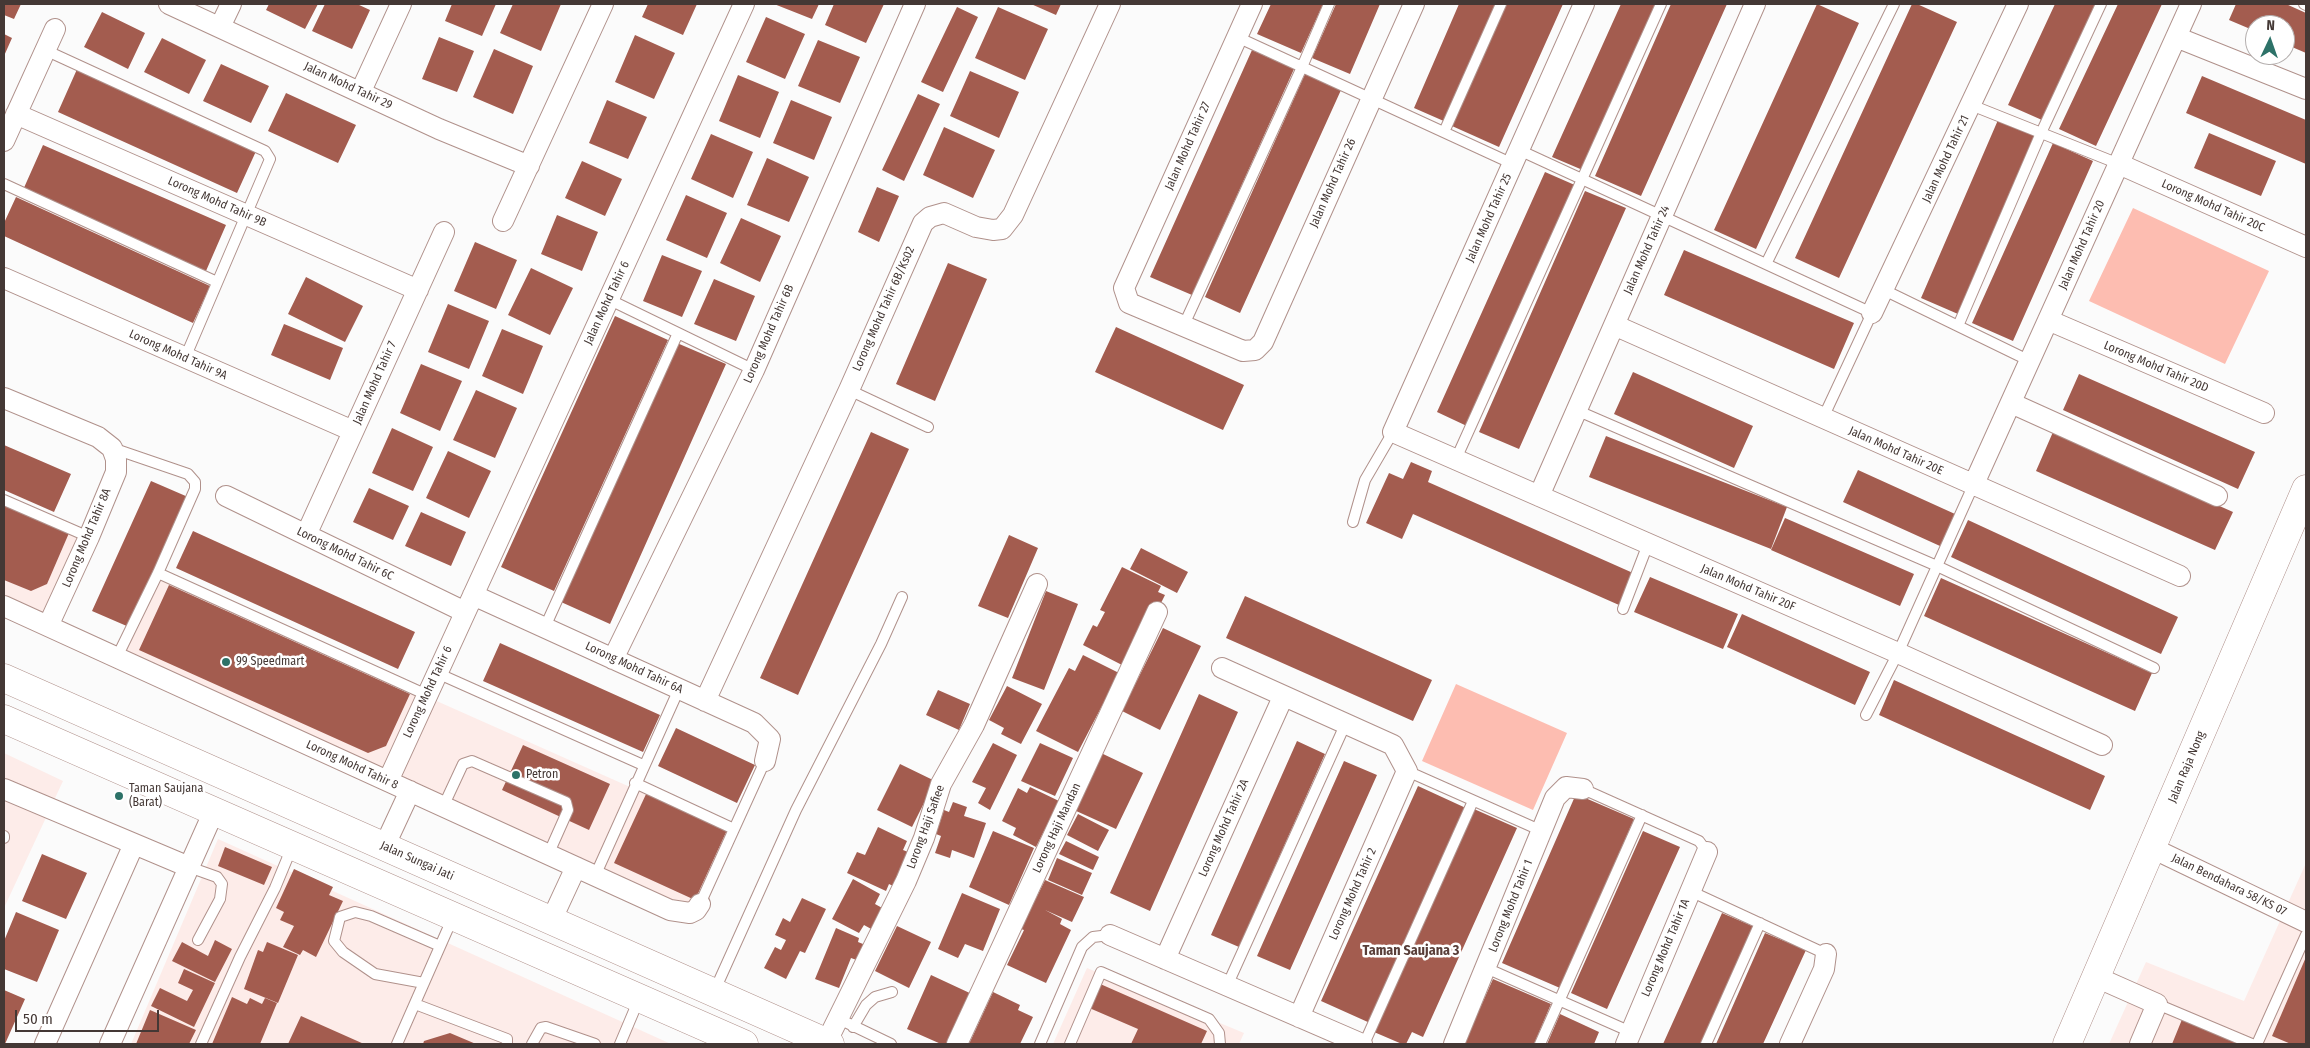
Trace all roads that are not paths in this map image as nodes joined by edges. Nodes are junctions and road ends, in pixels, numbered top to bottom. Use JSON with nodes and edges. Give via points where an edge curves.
{"nodes":[{"id":1,"x":169,"y":4,"type":"edge"},
{"id":2,"x":231,"y":4,"type":"edge"},
{"id":3,"x":402,"y":4,"type":"edge"},
{"id":4,"x":603,"y":4,"type":"edge"},
{"id":5,"x":744,"y":4,"type":"edge"},
{"id":6,"x":915,"y":4,"type":"edge"},
{"id":7,"x":1110,"y":4,"type":"edge"},
{"id":8,"x":1252,"y":4,"type":"edge"},
{"id":9,"x":1329,"y":4,"type":"edge"},
{"id":10,"x":1414,"y":4,"type":"edge"},
{"id":11,"x":1501,"y":4,"type":"edge"},
{"id":12,"x":1584,"y":4,"type":"edge"},
{"id":13,"x":1661,"y":4,"type":"edge"},
{"id":14,"x":1755,"y":4,"type":"edge"},
{"id":15,"x":1894,"y":4,"type":"edge"},
{"id":16,"x":2018,"y":4,"type":"edge"},
{"id":17,"x":2101,"y":4,"type":"edge"},
{"id":18,"x":2192,"y":4,"type":"edge"},
{"id":19,"x":220,"y":27,"type":"junction"},
{"id":20,"x":55,"y":29,"type":"dead end"},
{"id":21,"x":1237,"y":37,"type":"junction"},
{"id":22,"x":2176,"y":37,"type":"junction"},
{"id":23,"x":45,"y":50,"type":"junction"},
{"id":24,"x":1302,"y":68,"type":"junction"},
{"id":25,"x":2306,"y":89,"type":"edge"},
{"id":26,"x":362,"y":91,"type":"junction"},
{"id":27,"x":1370,"y":98,"type":"junction"},
{"id":28,"x":1971,"y":105,"type":"junction"},
{"id":29,"x":16,"y":114,"type":"junction"},
{"id":30,"x":1444,"y":132,"type":"junction"},
{"id":31,"x":2042,"y":133,"type":"junction"},
{"id":32,"x":4,"y":141,"type":"edge"},
{"id":33,"x":1516,"y":157,"type":"junction"},
{"id":34,"x":2119,"y":164,"type":"junction"},
{"id":35,"x":528,"y":166,"type":"junction"},
{"id":36,"x":1582,"y":180,"type":"junction"},
{"id":37,"x":4,"y":184,"type":"edge"},
{"id":38,"x":245,"y":214,"type":"junction"},
{"id":39,"x":1662,"y":216,"type":"junction"},
{"id":40,"x":504,"y":221,"type":"dead end"},
{"id":41,"x":444,"y":232,"type":"dead end"},
{"id":42,"x":2306,"y":247,"type":"edge"},
{"id":43,"x":1766,"y":264,"type":"junction"},
{"id":44,"x":4,"y":278,"type":"edge"},
{"id":45,"x":217,"y":282,"type":"junction"},
{"id":46,"x":418,"y":290,"type":"junction"},
{"id":47,"x":1884,"y":290,"type":"junction"},
{"id":48,"x":608,"y":299,"type":"junction"},
{"id":49,"x":1872,"y":313,"type":"junction"},
{"id":50,"x":2048,"y":320,"type":"junction"},
{"id":51,"x":1614,"y":326,"type":"junction"},
{"id":52,"x":1958,"y":326,"type":"junction"},
{"id":53,"x":1183,"y":328,"type":"junction"},
{"id":54,"x":678,"y":333,"type":"junction"},
{"id":55,"x":185,"y":358,"type":"junction"},
{"id":56,"x":2030,"y":361,"type":"junction"},
{"id":57,"x":754,"y":370,"type":"junction"},
{"id":58,"x":849,"y":390,"type":"junction"},
{"id":59,"x":4,"y":398,"type":"edge"},
{"id":60,"x":2011,"y":404,"type":"junction"},
{"id":61,"x":1576,"y":410,"type":"junction"},
{"id":62,"x":2264,"y":413,"type":"dead end"},
{"id":63,"x":1823,"y":418,"type":"junction"},
{"id":64,"x":928,"y":427,"type":"dead end"},
{"id":65,"x":353,"y":431,"type":"junction"},
{"id":66,"x":1393,"y":432,"type":"junction"},
{"id":67,"x":112,"y":448,"type":"junction"},
{"id":68,"x":1456,"y":460,"type":"junction"},
{"id":69,"x":1973,"y":486,"type":"junction"},
{"id":70,"x":2306,"y":489,"type":"edge"},
{"id":71,"x":226,"y":496,"type":"dead end"},
{"id":72,"x":1539,"y":496,"type":"junction"},
{"id":73,"x":2216,"y":496,"type":"dead end"},
{"id":74,"x":4,"y":500,"type":"edge"},
{"id":75,"x":1353,"y":522,"type":"dead end"},
{"id":76,"x":306,"y":535,"type":"junction"},
{"id":77,"x":89,"y":537,"type":"junction"},
{"id":78,"x":1648,"y":544,"type":"junction"},
{"id":79,"x":1937,"y":566,"type":"junction"},
{"id":80,"x":158,"y":573,"type":"junction"},
{"id":81,"x":2180,"y":576,"type":"dead end"},
{"id":82,"x":1037,"y":584,"type":"dead end"},
{"id":83,"x":902,"y":597,"type":"dead end"},
{"id":84,"x":469,"y":603,"type":"junction"},
{"id":85,"x":4,"y":606,"type":"edge"},
{"id":86,"x":1623,"y":610,"type":"dead end"},
{"id":87,"x":1157,"y":612,"type":"dead end"},
{"id":88,"x":48,"y":626,"type":"junction"},
{"id":89,"x":545,"y":627,"type":"junction"},
{"id":90,"x":1898,"y":653,"type":"junction"},
{"id":91,"x":117,"y":657,"type":"junction"},
{"id":92,"x":613,"y":659,"type":"junction"},
{"id":93,"x":1222,"y":668,"type":"dead end"},
{"id":94,"x":2154,"y":668,"type":"dead end"},
{"id":95,"x":437,"y":673,"type":"junction"},
{"id":96,"x":4,"y":678,"type":"edge"},
{"id":97,"x":679,"y":689,"type":"junction"},
{"id":98,"x":427,"y":695,"type":"junction"},
{"id":99,"x":1283,"y":697,"type":"junction"},
{"id":100,"x":704,"y":701,"type":"junction"},
{"id":101,"x":1866,"y":715,"type":"dead end"},
{"id":102,"x":4,"y":719,"type":"edge"},
{"id":103,"x":1345,"y":725,"type":"junction"},
{"id":104,"x":2102,"y":745,"type":"dead end"},
{"id":105,"x":765,"y":761,"type":"joint"},
{"id":106,"x":643,"y":765,"type":"junction"},
{"id":107,"x":1407,"y":771,"type":"junction"},
{"id":108,"x":388,"y":781,"type":"junction"},
{"id":109,"x":635,"y":783,"type":"junction"},
{"id":110,"x":4,"y":789,"type":"edge"},
{"id":111,"x":1583,"y":789,"type":"joint"},
{"id":112,"x":410,"y":791,"type":"junction"},
{"id":113,"x":1473,"y":801,"type":"junction"},
{"id":114,"x":443,"y":806,"type":"junction"},
{"id":115,"x":214,"y":812,"type":"junction"},
{"id":116,"x":1642,"y":815,"type":"junction"},
{"id":117,"x":734,"y":829,"type":"junction"},
{"id":118,"x":1542,"y":831,"type":"junction"},
{"id":119,"x":134,"y":844,"type":"junction"},
{"id":120,"x":293,"y":846,"type":"junction"},
{"id":121,"x":384,"y":847,"type":"junction"},
{"id":122,"x":2152,"y":848,"type":"junction"},
{"id":123,"x":1707,"y":852,"type":"joint"},
{"id":124,"x":548,"y":855,"type":"junction"},
{"id":125,"x":189,"y":867,"type":"junction"},
{"id":126,"x":576,"y":867,"type":"junction"},
{"id":127,"x":595,"y":876,"type":"junction"},
{"id":128,"x":1690,"y":891,"type":"junction"},
{"id":129,"x":700,"y":904,"type":"joint"},
{"id":130,"x":454,"y":916,"type":"junction"},
{"id":131,"x":551,"y":921,"type":"junction"},
{"id":132,"x":2306,"y":922,"type":"edge"},
{"id":133,"x":1760,"y":923,"type":"junction"},
{"id":134,"x":2306,"y":935,"type":"edge"},
{"id":135,"x":1110,"y":936,"type":"joint"},
{"id":136,"x":198,"y":940,"type":"dead end"},
{"id":137,"x":440,"y":946,"type":"junction"},
{"id":138,"x":1826,"y":954,"type":"joint"},
{"id":139,"x":1165,"y":959,"type":"junction"},
{"id":140,"x":1486,"y":968,"type":"junction"},
{"id":141,"x":2096,"y":977,"type":"junction"},
{"id":142,"x":424,"y":983,"type":"junction"},
{"id":143,"x":1226,"y":986,"type":"junction"},
{"id":144,"x":892,"y":992,"type":"dead end"},
{"id":145,"x":714,"y":993,"type":"junction"},
{"id":146,"x":640,"y":998,"type":"junction"},
{"id":147,"x":1559,"y":1000,"type":"junction"},
{"id":148,"x":414,"y":1004,"type":"junction"},
{"id":149,"x":2156,"y":1004,"type":"junction"},
{"id":150,"x":1299,"y":1017,"type":"junction"},
{"id":151,"x":837,"y":1033,"type":"edge"},
{"id":152,"x":1629,"y":1038,"type":"edge"},
{"id":153,"x":45,"y":1044,"type":"edge"},
{"id":154,"x":110,"y":1044,"type":"edge"},
{"id":155,"x":201,"y":1044,"type":"edge"},
{"id":156,"x":397,"y":1044,"type":"edge"},
{"id":157,"x":507,"y":1044,"type":"edge"},
{"id":158,"x":532,"y":1044,"type":"edge"},
{"id":159,"x":595,"y":1044,"type":"edge"},
{"id":160,"x":620,"y":1044,"type":"edge"},
{"id":161,"x":744,"y":1044,"type":"edge"},
{"id":162,"x":891,"y":1044,"type":"edge"},
{"id":163,"x":957,"y":1044,"type":"edge"},
{"id":164,"x":1040,"y":1044,"type":"edge"},
{"id":165,"x":1070,"y":1044,"type":"edge"},
{"id":166,"x":1220,"y":1044,"type":"edge"},
{"id":167,"x":1363,"y":1044,"type":"edge"},
{"id":168,"x":1454,"y":1044,"type":"edge"},
{"id":169,"x":1540,"y":1044,"type":"edge"},
{"id":170,"x":1706,"y":1044,"type":"edge"},
{"id":171,"x":1790,"y":1044,"type":"edge"},
{"id":172,"x":2067,"y":1044,"type":"edge"},
{"id":173,"x":2140,"y":1044,"type":"edge"},
{"id":174,"x":2252,"y":1044,"type":"edge"},
{"id":175,"x":2256,"y":1044,"type":"edge"}],
"edges":[{"from":1,"to":19,"type":"street","name":"Jalan Mohd Tahir 29"},
{"from":2,"to":19,"type":"street"},
{"from":3,"to":26,"type":"street"},
{"from":4,"to":35,"type":"street"},
{"from":5,"to":48,"type":"street","name":"Jalan Mohd Tahir 6"},
{"from":6,"to":57,"type":"street","name":"Lorong Mohd Tahir 6B"},
{"from":7,"to":58,"type":"street","name":"Lorong Mohd Tahir 6B/Ks02","via":[[1013,215],[1002,229],[993,230],[976,228],[944,213],[923,223]]},
{"from":8,"to":21,"type":"street","name":"Jalan Mohd Tahir 27"},
{"from":9,"to":24,"type":"lane"},
{"from":10,"to":27,"type":"street","name":"Jalan Mohd Tahir 26"},
{"from":11,"to":30,"type":"lane"},
{"from":12,"to":33,"type":"street","name":"Jalan Mohd Tahir 25"},
{"from":13,"to":36,"type":"lane"},
{"from":14,"to":39,"type":"street","name":"Jalan Mohd Tahir 24"},
{"from":15,"to":43,"type":"lane"},
{"from":16,"to":28,"type":"street","name":"Jalan Mohd Tahir 21"},
{"from":17,"to":31,"type":"lane"},
{"from":18,"to":22,"type":"street","name":"Jalan Mohd Tahir 20"},
{"from":19,"to":26,"type":"street","name":"Jalan Mohd Tahir 29"},
{"from":20,"to":23,"type":"street"},
{"from":21,"to":24,"type":"lane"},
{"from":21,"to":53,"type":"street","name":"Jalan Mohd Tahir 27","via":[[1124,288],[1129,303]]},
{"from":22,"to":25,"type":"street"},
{"from":22,"to":34,"type":"street","name":"Jalan Mohd Tahir 20"},
{"from":23,"to":29,"type":"street"},
{"from":23,"to":38,"type":"lane","via":[[265,151],[270,160]]},
{"from":24,"to":27,"type":"lane"},
{"from":24,"to":53,"type":"lane"},
{"from":26,"to":35,"type":"street","name":"Jalan Mohd Tahir 29","via":[[439,129]]},
{"from":27,"to":30,"type":"lane"},
{"from":27,"to":53,"type":"street","name":"Jalan Mohd Tahir 26","via":[[1262,342],[1255,350],[1243,351]]},
{"from":28,"to":31,"type":"lane"},
{"from":28,"to":47,"type":"street","name":"Jalan Mohd Tahir 21"},
{"from":29,"to":32,"type":"street"},
{"from":29,"to":38,"type":"street","name":"Lorong Mohd Tahir 9B"},
{"from":30,"to":33,"type":"lane"},
{"from":31,"to":34,"type":"lane"},
{"from":31,"to":52,"type":"lane"},
{"from":33,"to":36,"type":"lane"},
{"from":33,"to":66,"type":"street","name":"Jalan Mohd Tahir 25"},
{"from":34,"to":42,"type":"street","name":"Lorong Mohd Tahir 20C"},
{"from":34,"to":50,"type":"street","name":"Jalan Mohd Tahir 20"},
{"from":35,"to":40,"type":"street"},
{"from":36,"to":39,"type":"lane"},
{"from":36,"to":68,"type":"lane"},
{"from":37,"to":45,"type":"lane"},
{"from":38,"to":45,"type":"lane"},
{"from":38,"to":46,"type":"street","name":"Lorong Mohd Tahir 9B"},
{"from":39,"to":43,"type":"lane"},
{"from":39,"to":51,"type":"street","name":"Jalan Mohd Tahir 24"},
{"from":41,"to":46,"type":"street","name":"Jalan Mohd Tahir 7"},
{"from":43,"to":49,"type":"lane"},
{"from":44,"to":55,"type":"street","name":"Lorong Mohd Tahir 9A"},
{"from":45,"to":55,"type":"lane"},
{"from":46,"to":65,"type":"street","name":"Jalan Mohd Tahir 7"},
{"from":47,"to":49,"type":"street","name":"Jalan Mohd Tahir 21"},
{"from":47,"to":52,"type":"lane"},
{"from":48,"to":54,"type":"lane"},
{"from":48,"to":84,"type":"street","name":"Jalan Mohd Tahir 6"},
{"from":49,"to":63,"type":"lane"},
{"from":50,"to":56,"type":"street","name":"Jalan Mohd Tahir 20"},
{"from":50,"to":62,"type":"street","name":"Lorong Mohd Tahir 20D"},
{"from":51,"to":61,"type":"street","name":"Jalan Mohd Tahir 24"},
{"from":51,"to":63,"type":"street","name":"Jalan Mohd Tahir 20E"},
{"from":52,"to":56,"type":"lane"},
{"from":54,"to":57,"type":"lane"},
{"from":54,"to":89,"type":"lane"},
{"from":55,"to":65,"type":"street","name":"Lorong Mohd Tahir 9A"},
{"from":56,"to":60,"type":"street","name":"Jalan Mohd Tahir 20"},
{"from":57,"to":92,"type":"street","name":"Lorong Mohd Tahir 6B"},
{"from":58,"to":64,"type":"lane"},
{"from":58,"to":100,"type":"street","name":"Lorong Mohd Tahir 6B/Ks02"},
{"from":59,"to":67,"type":"street","via":[[98,438]]},
{"from":60,"to":69,"type":"street","name":"Jalan Mohd Tahir 20"},
{"from":60,"to":73,"type":"street"},
{"from":61,"to":72,"type":"street","name":"Jalan Mohd Tahir 24"},
{"from":61,"to":79,"type":"lane"},
{"from":63,"to":69,"type":"street","name":"Jalan Mohd Tahir 20E"},
{"from":65,"to":76,"type":"street","name":"Jalan Mohd Tahir 7"},
{"from":66,"to":68,"type":"street","name":"Jalan Mohd Tahir 20F"},
{"from":66,"to":75,"type":"lane","via":[[1365,480]]},
{"from":67,"to":77,"type":"street","name":"Lorong Mohd Tahir 8A","via":[[116,472]]},
{"from":67,"to":80,"type":"lane","via":[[188,474],[195,482],[195,489]]},
{"from":68,"to":72,"type":"street","name":"Jalan Mohd Tahir 20F"},
{"from":69,"to":79,"type":"lane"},
{"from":69,"to":81,"type":"street","name":"Jalan Mohd Tahir 20E"},
{"from":70,"to":122,"type":"main road","name":"Jalan Raja Nong"},
{"from":71,"to":76,"type":"street","name":"Lorong Mohd Tahir 6C"},
{"from":72,"to":78,"type":"street","name":"Jalan Mohd Tahir 20F"},
{"from":74,"to":77,"type":"lane"},
{"from":76,"to":84,"type":"street","name":"Lorong Mohd Tahir 6C"},
{"from":77,"to":88,"type":"street","name":"Lorong Mohd Tahir 8A"},
{"from":78,"to":86,"type":"lane"},
{"from":78,"to":90,"type":"street","name":"Jalan Mohd Tahir 20F"},
{"from":79,"to":90,"type":"lane"},
{"from":79,"to":94,"type":"lane"},
{"from":80,"to":91,"type":"lane"},
{"from":80,"to":98,"type":"lane"},
{"from":82,"to":151,"type":"street","name":"Lorong Haji Safiee","via":[[974,725],[941,784],[924,838]]},
{"from":83,"to":145,"type":"lane","via":[[796,810]]},
{"from":84,"to":89,"type":"street","name":"Lorong Mohd Tahir 6A"},
{"from":84,"to":95,"type":"street","name":"Lorong Mohd Tahir 6"},
{"from":85,"to":88,"type":"street","name":"Lorong Mohd Tahir 8"},
{"from":87,"to":163,"type":"street","name":"Lorong Haji Mandan"},
{"from":88,"to":91,"type":"street","name":"Lorong Mohd Tahir 8"},
{"from":89,"to":92,"type":"street","name":"Lorong Mohd Tahir 6A"},
{"from":90,"to":101,"type":"lane"},
{"from":90,"to":104,"type":"street","name":"Jalan Mohd Tahir 20F"},
{"from":91,"to":108,"type":"street","name":"Lorong Mohd Tahir 8"},
{"from":92,"to":97,"type":"street","name":"Lorong Mohd Tahir 6A"},
{"from":93,"to":99,"type":"street"},
{"from":95,"to":98,"type":"street","name":"Lorong Mohd Tahir 6"},
{"from":95,"to":106,"type":"lane"},
{"from":96,"to":121,"type":"main road","name":"Jalan Sungai Jati"},
{"from":97,"to":100,"type":"street","name":"Lorong Mohd Tahir 6A"},
{"from":97,"to":106,"type":"lane"},
{"from":98,"to":108,"type":"street","name":"Lorong Mohd Tahir 6"},
{"from":99,"to":103,"type":"street"},
{"from":99,"to":139,"type":"street","name":"Lorong Mohd Tahir 2A"},
{"from":100,"to":105,"type":"street","name":"Lorong Mohd Tahir 6A","via":[[754,723],[770,739]]},
{"from":102,"to":115,"type":"main road"},
{"from":103,"to":107,"type":"street","via":[[1393,745]]},
{"from":103,"to":143,"type":"lane"},
{"from":105,"to":117,"type":"lane"},
{"from":106,"to":109,"type":"lane"},
{"from":107,"to":113,"type":"lane"},
{"from":107,"to":150,"type":"street","name":"Lorong Mohd Tahir 2"},
{"from":108,"to":112,"type":"street","name":"Lorong Mohd Tahir 8"},
{"from":109,"to":117,"type":"lane"},
{"from":109,"to":127,"type":"lane"},
{"from":110,"to":119,"type":"street"},
{"from":111,"to":116,"type":"lane"},
{"from":111,"to":118,"type":"street","name":"Lorong Mohd Tahir 1","via":[[1566,787],[1556,798]]},
{"from":112,"to":114,"type":"street","name":"Lorong Mohd Tahir 8"},
{"from":112,"to":121,"type":"street"},
{"from":113,"to":118,"type":"lane"},
{"from":113,"to":167,"type":"lane"},
{"from":114,"to":124,"type":"street","name":"Lorong Mohd Tahir 8"},
{"from":114,"to":124,"type":"lane","via":[[463,764],[472,761],[566,802],[568,810]]},
{"from":115,"to":120,"type":"main road"},
{"from":115,"to":125,"type":"street"},
{"from":116,"to":123,"type":"lane","via":[[1700,841]]},
{"from":116,"to":147,"type":"lane"},
{"from":117,"to":129,"type":"lane"},
{"from":118,"to":140,"type":"street","name":"Lorong Mohd Tahir 1"},
{"from":119,"to":125,"type":"street"},
{"from":119,"to":153,"type":"street"},
{"from":120,"to":130,"type":"main road"},
{"from":120,"to":155,"type":"lane"},
{"from":121,"to":131,"type":"main road","name":"Jalan Sungai Jati"},
{"from":122,"to":132,"type":"street","name":"Jalan Bendahara 58/KS 07"},
{"from":122,"to":141,"type":"main road","name":"Jalan Raja Nong"},
{"from":123,"to":128,"type":"street","name":"Lorong Mohd Tahir 1A"},
{"from":124,"to":126,"type":"street","name":"Lorong Mohd Tahir 8"},
{"from":125,"to":136,"type":"lane","via":[[217,877],[222,884],[220,899]]},
{"from":125,"to":154,"type":"street"},
{"from":126,"to":127,"type":"street","name":"Lorong Mohd Tahir 8"},
{"from":126,"to":131,"type":"street"},
{"from":127,"to":129,"type":"street","name":"Lorong Mohd Tahir 8","via":[[682,913],[690,914]]},
{"from":128,"to":133,"type":"lane"},
{"from":128,"to":152,"type":"street","name":"Lorong Mohd Tahir 1A"},
{"from":130,"to":137,"type":"lane"},
{"from":130,"to":146,"type":"main road"},
{"from":131,"to":145,"type":"main road","name":"Jalan Sungai Jati"},
{"from":133,"to":138,"type":"lane"},
{"from":133,"to":170,"type":"lane"},
{"from":134,"to":175,"type":"lane"},
{"from":135,"to":139,"type":"street"},
{"from":135,"to":164,"type":"lane","via":[[1094,938],[1082,947]]},
{"from":137,"to":142,"type":"lane"},
{"from":137,"to":142,"type":"lane","via":[[371,916],[355,912],[340,917],[334,942],[343,952],[375,974]]},
{"from":138,"to":171,"type":"street","via":[[1824,969]]},
{"from":139,"to":143,"type":"street"},
{"from":140,"to":147,"type":"lane"},
{"from":140,"to":168,"type":"street","name":"Lorong Mohd Tahir 1"},
{"from":141,"to":149,"type":"street"},
{"from":141,"to":172,"type":"main road","name":"Jalan Raja Nong"},
{"from":142,"to":148,"type":"lane"},
{"from":143,"to":150,"type":"street"},
{"from":144,"to":151,"type":"lane","via":[[875,997]]},
{"from":145,"to":151,"type":"main road","name":"Jalan Sungai Jati"},
{"from":146,"to":160,"type":"lane"},
{"from":146,"to":161,"type":"main road"},
{"from":147,"to":152,"type":"lane"},
{"from":147,"to":169,"type":"lane"},
{"from":148,"to":156,"type":"lane"},
{"from":148,"to":157,"type":"lane","via":[[507,1039]]},
{"from":149,"to":173,"type":"street"},
{"from":149,"to":174,"type":"lane"},
{"from":150,"to":167,"type":"street"},
{"from":151,"to":162,"type":"lane"},
{"from":158,"to":159,"type":"lane","via":[[540,1028],[546,1027]]},
{"from":165,"to":166,"type":"lane","via":[[1101,972],[1209,1019],[1219,1033]]}]}
